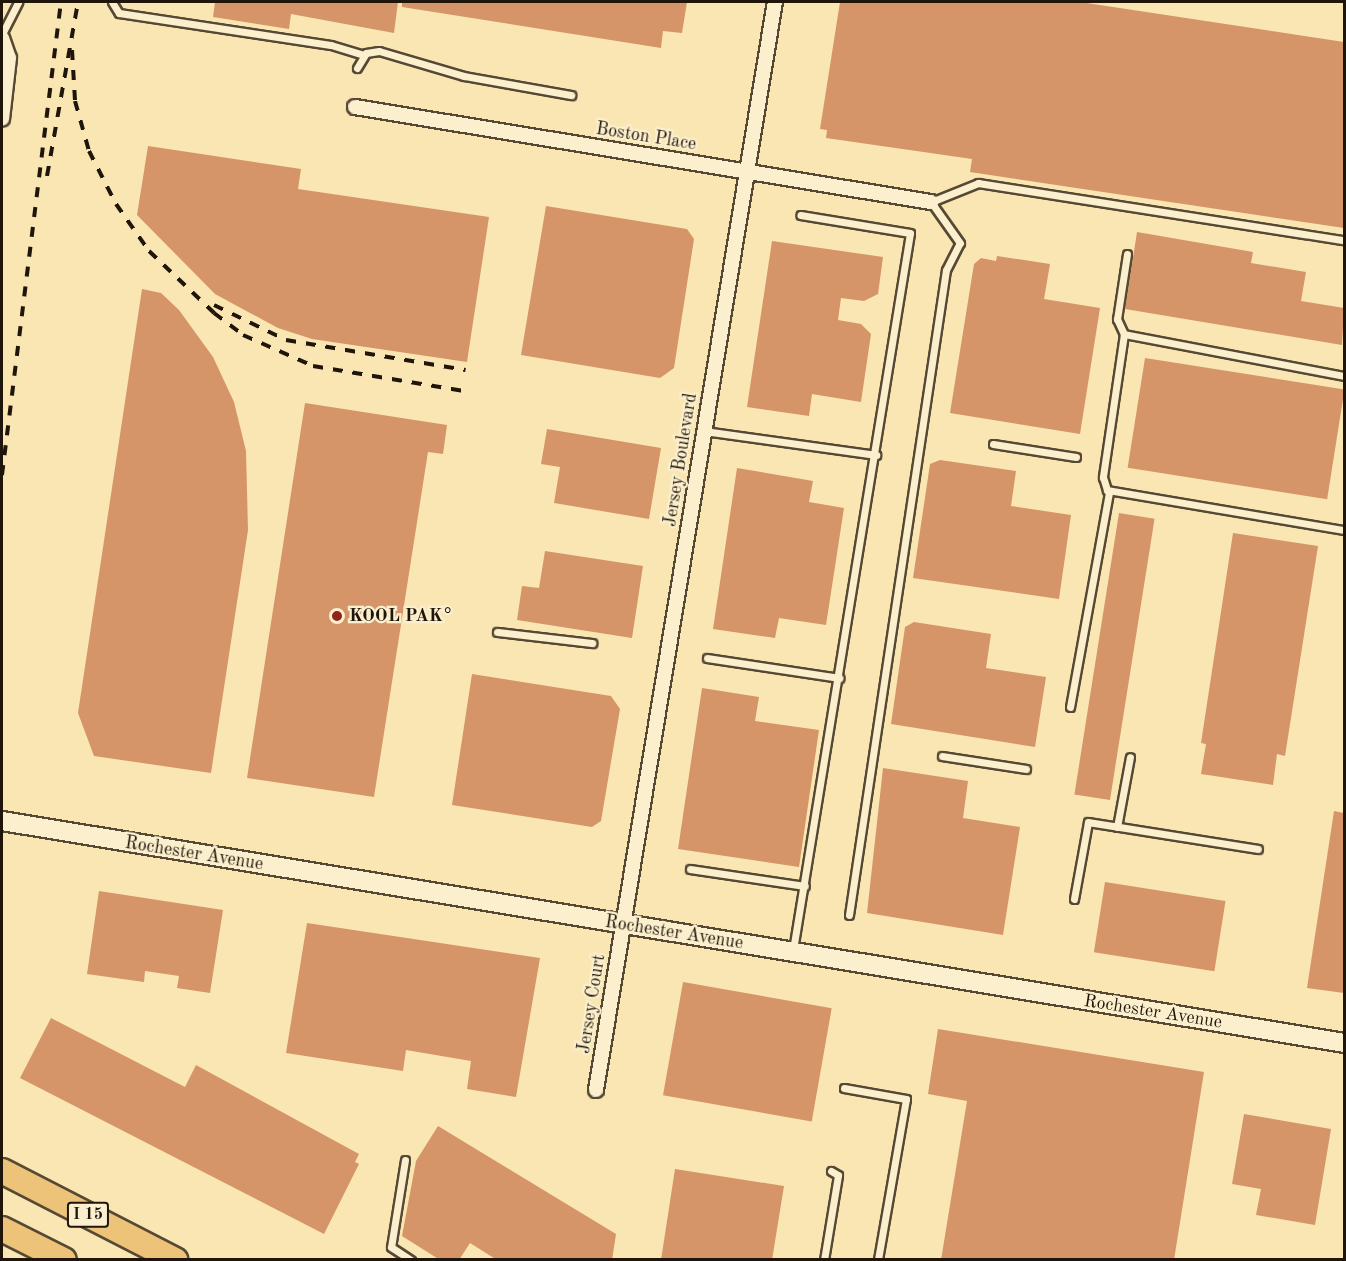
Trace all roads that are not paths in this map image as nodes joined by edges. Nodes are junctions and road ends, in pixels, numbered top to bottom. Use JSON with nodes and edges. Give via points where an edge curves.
{"nodes":[{"id":1,"x":18,"y":2,"type":"edge"},
{"id":2,"x":112,"y":2,"type":"edge"},
{"id":3,"x":775,"y":2,"type":"edge"},
{"id":4,"x":2,"y":34,"type":"edge"},
{"id":5,"x":2,"y":38,"type":"edge"},
{"id":6,"x":363,"y":55,"type":"junction"},
{"id":7,"x":357,"y":68,"type":"dead end"},
{"id":8,"x":571,"y":95,"type":"dead end"},
{"id":9,"x":355,"y":107,"type":"dead end"},
{"id":10,"x":2,"y":119,"type":"edge"},
{"id":11,"x":746,"y":172,"type":"junction"},
{"id":12,"x":931,"y":202,"type":"junction"},
{"id":13,"x":800,"y":215,"type":"dead end"},
{"id":14,"x":1344,"y":240,"type":"edge"},
{"id":15,"x":1127,"y":254,"type":"dead end"},
{"id":16,"x":1124,"y":334,"type":"junction"},
{"id":17,"x":1344,"y":376,"type":"edge"},
{"id":18,"x":704,"y":430,"type":"junction"},
{"id":19,"x":993,"y":444,"type":"dead end"},
{"id":20,"x":876,"y":455,"type":"junction"},
{"id":21,"x":1076,"y":457,"type":"dead end"},
{"id":22,"x":1109,"y":492,"type":"junction"},
{"id":23,"x":1344,"y":530,"type":"edge"},
{"id":24,"x":497,"y":632,"type":"dead end"},
{"id":25,"x":591,"y":643,"type":"dead end"},
{"id":26,"x":707,"y":658,"type":"dead end"},
{"id":27,"x":839,"y":678,"type":"junction"},
{"id":28,"x":1070,"y":707,"type":"dead end"},
{"id":29,"x":942,"y":756,"type":"dead end"},
{"id":30,"x":1130,"y":757,"type":"dead end"},
{"id":31,"x":1026,"y":769,"type":"dead end"},
{"id":32,"x":2,"y":819,"type":"edge"},
{"id":33,"x":1117,"y":827,"type":"junction"},
{"id":34,"x":1258,"y":849,"type":"dead end"},
{"id":35,"x":690,"y":869,"type":"dead end"},
{"id":36,"x":805,"y":886,"type":"junction"},
{"id":37,"x":1074,"y":899,"type":"dead end"},
{"id":38,"x":849,"y":915,"type":"dead end"},
{"id":39,"x":623,"y":925,"type":"junction"},
{"id":40,"x":793,"y":953,"type":"junction"},
{"id":41,"x":1344,"y":1043,"type":"edge"},
{"id":42,"x":844,"y":1088,"type":"dead end"},
{"id":43,"x":596,"y":1090,"type":"dead end"},
{"id":44,"x":405,"y":1160,"type":"dead end"},
{"id":45,"x":2,"y":1171,"type":"edge"},
{"id":46,"x":831,"y":1171,"type":"dead end"},
{"id":47,"x":2,"y":1229,"type":"edge"},
{"id":48,"x":64,"y":1260,"type":"edge"},
{"id":49,"x":175,"y":1260,"type":"edge"},
{"id":50,"x":411,"y":1260,"type":"edge"},
{"id":51,"x":824,"y":1260,"type":"edge"},
{"id":52,"x":878,"y":1260,"type":"edge"}],
"edges":[{"from":1,"to":4,"type":"lane"},
{"from":2,"to":6,"type":"lane","via":[[119,14],[331,45]]},
{"from":3,"to":11,"type":"street","name":"Jersey Boulevard"},
{"from":5,"to":10,"type":"street","via":[[9,58]]},
{"from":6,"to":7,"type":"lane"},
{"from":6,"to":8,"type":"lane","via":[[379,51],[464,76]]},
{"from":9,"to":11,"type":"street","name":"Boston Place"},
{"from":11,"to":12,"type":"street","name":"Boston Place"},
{"from":11,"to":18,"type":"street","name":"Jersey Boulevard"},
{"from":12,"to":14,"type":"lane","via":[[978,183]]},
{"from":12,"to":38,"type":"lane","via":[[960,243],[946,270]]},
{"from":13,"to":20,"type":"lane","via":[[910,233]]},
{"from":15,"to":16,"type":"lane","via":[[1117,319]]},
{"from":16,"to":17,"type":"lane"},
{"from":16,"to":22,"type":"lane","via":[[1103,477]]},
{"from":18,"to":20,"type":"lane"},
{"from":18,"to":39,"type":"street","name":"Jersey Boulevard"},
{"from":19,"to":21,"type":"lane"},
{"from":20,"to":27,"type":"lane"},
{"from":22,"to":23,"type":"lane"},
{"from":22,"to":28,"type":"lane"},
{"from":24,"to":25,"type":"lane"},
{"from":26,"to":27,"type":"lane"},
{"from":27,"to":36,"type":"lane"},
{"from":29,"to":31,"type":"lane"},
{"from":30,"to":33,"type":"lane"},
{"from":32,"to":39,"type":"main road","name":"Rochester Avenue"},
{"from":33,"to":34,"type":"lane"},
{"from":33,"to":37,"type":"lane","via":[[1088,822]]},
{"from":35,"to":36,"type":"lane"},
{"from":36,"to":40,"type":"lane"},
{"from":39,"to":40,"type":"main road","name":"Rochester Avenue"},
{"from":39,"to":43,"type":"street","name":"Jersey Court"},
{"from":40,"to":41,"type":"main road","name":"Rochester Avenue"},
{"from":42,"to":52,"type":"lane","via":[[906,1099]]},
{"from":44,"to":50,"type":"lane","via":[[391,1247]]},
{"from":45,"to":49,"type":"highway","number":"I 15"},
{"from":46,"to":51,"type":"lane","via":[[838,1174]]},
{"from":47,"to":48,"type":"highway"}]}
